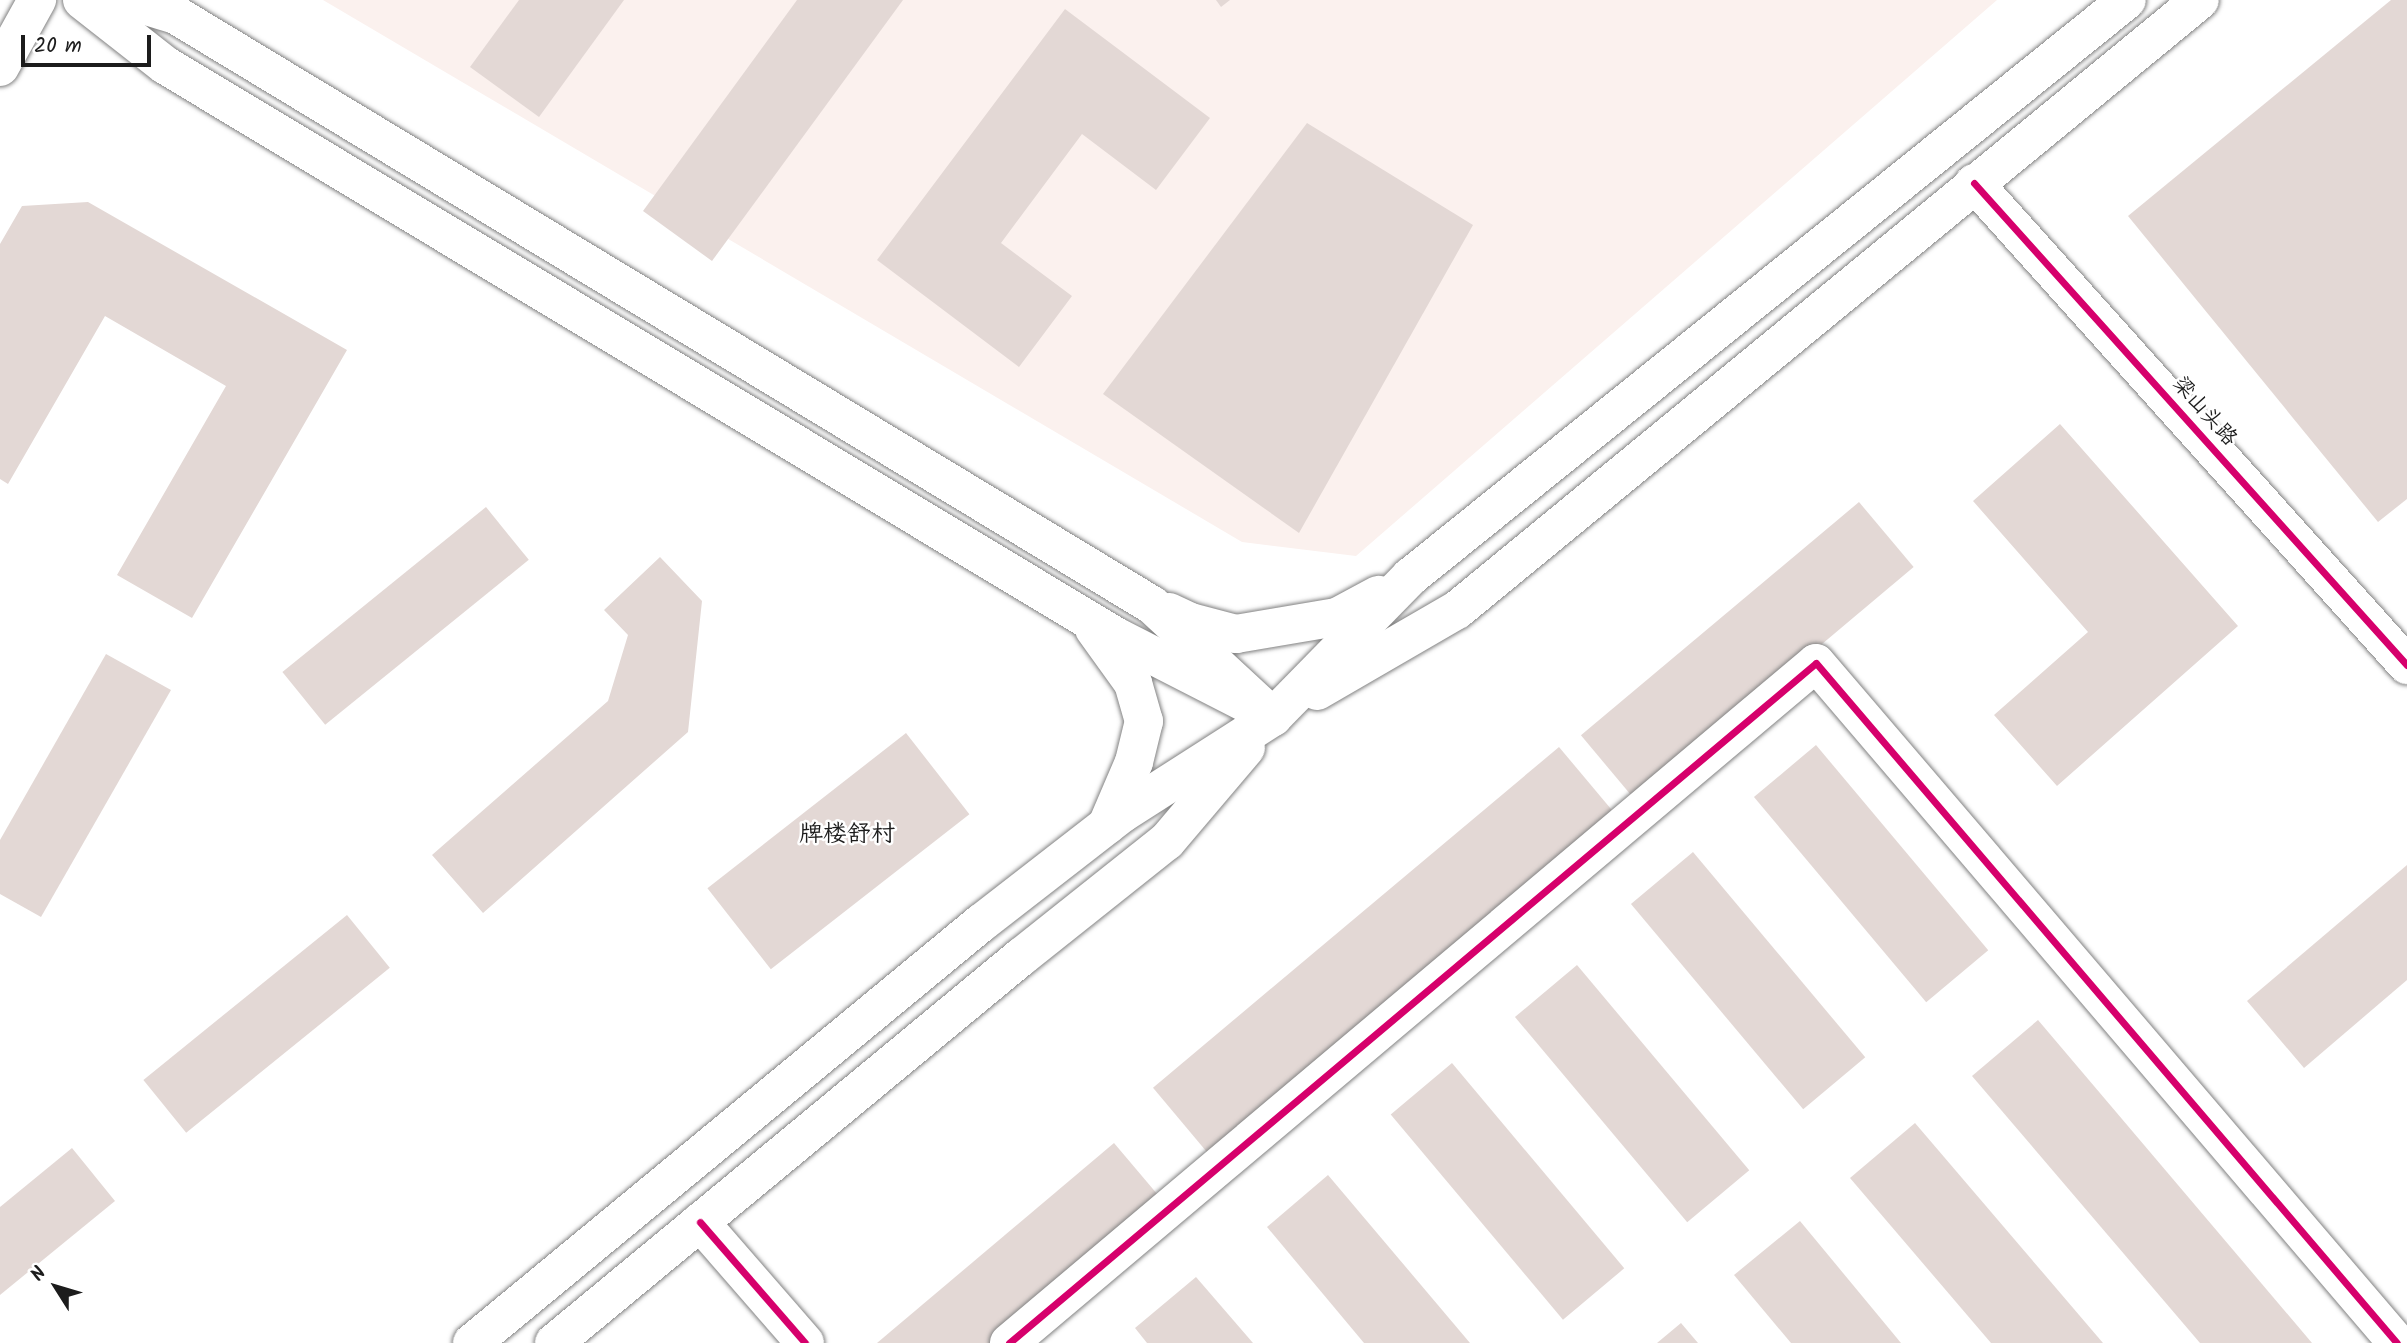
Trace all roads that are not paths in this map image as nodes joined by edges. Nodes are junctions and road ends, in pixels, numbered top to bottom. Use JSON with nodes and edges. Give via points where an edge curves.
{"nodes":[{"id":1,"x":37,"y":0,"type":"edge"},
{"id":2,"x":82,"y":0,"type":"edge"},
{"id":3,"x":127,"y":0,"type":"edge"},
{"id":4,"x":2127,"y":0,"type":"edge"},
{"id":5,"x":2200,"y":0,"type":"edge"},
{"id":6,"x":0,"y":68,"type":"edge"},
{"id":7,"x":1974,"y":183,"type":"junction"},
{"id":8,"x":1410,"y":577,"type":"junction"},
{"id":9,"x":1130,"y":593,"type":"junction"},
{"id":10,"x":1087,"y":619,"type":"junction"},
{"id":11,"x":2407,"y":664,"type":"edge"},
{"id":12,"x":1273,"y":717,"type":"junction"},
{"id":13,"x":1107,"y":825,"type":"junction"},
{"id":14,"x":700,"y":1222,"type":"junction"},
{"id":15,"x":472,"y":1343,"type":"edge"},
{"id":16,"x":554,"y":1343,"type":"edge"},
{"id":17,"x":805,"y":1343,"type":"edge"},
{"id":18,"x":1009,"y":1343,"type":"edge"},
{"id":19,"x":2397,"y":1343,"type":"edge"}],
"edges":[{"from":1,"to":6,"type":"main road"},
{"from":2,"to":10,"type":"main road","via":[[177,72]]},
{"from":3,"to":9,"type":"main road","via":[[176,15]]},
{"from":4,"to":8,"type":"main road"},
{"from":5,"to":7,"type":"main road"},
{"from":7,"to":11,"type":"main road","name":"梁山头路"},
{"from":7,"to":12,"type":"main road","via":[[1457,610]]},
{"from":8,"to":9,"type":"main road","via":[[1337,617],[1236,634],[1189,622]]},
{"from":8,"to":12,"type":"main road"},
{"from":9,"to":12,"type":"main road","via":[[1152,605]]},
{"from":10,"to":12,"type":"main road"},
{"from":10,"to":13,"type":"main road","via":[[1133,683],[1144,721],[1134,762]]},
{"from":12,"to":13,"type":"main road"},
{"from":12,"to":14,"type":"main road","via":[[1167,841]]},
{"from":13,"to":15,"type":"main road","via":[[981,923]]},
{"from":14,"to":16,"type":"main road"},
{"from":14,"to":17,"type":"main road"},
{"from":18,"to":19,"type":"main road","via":[[1816,663]]}]}
